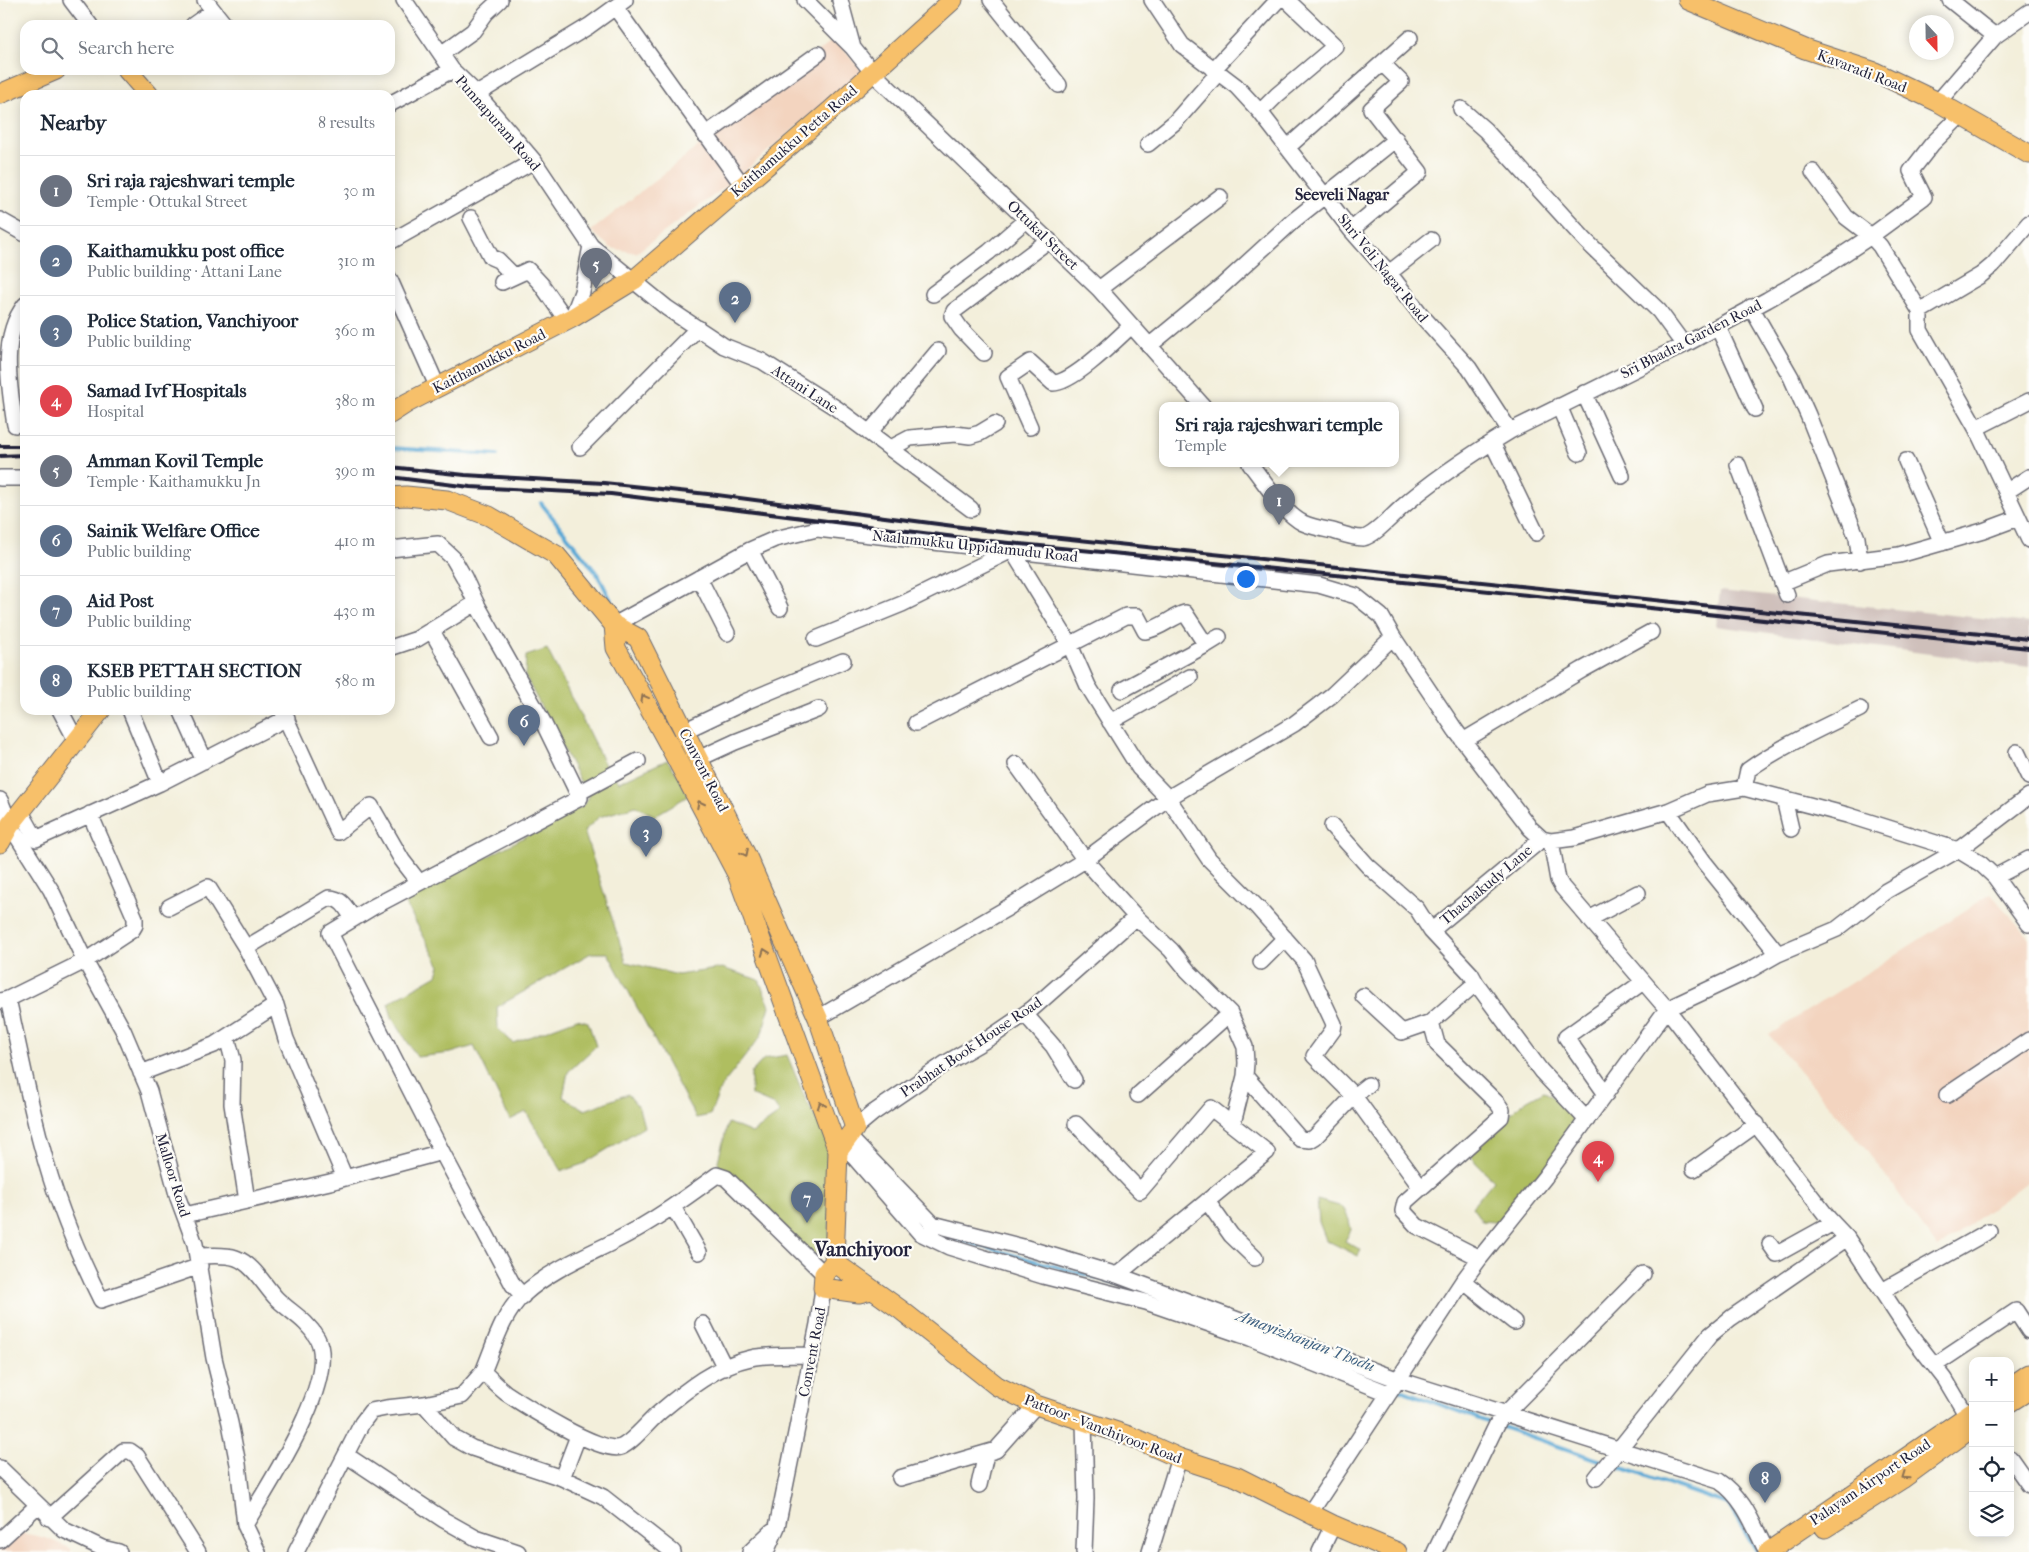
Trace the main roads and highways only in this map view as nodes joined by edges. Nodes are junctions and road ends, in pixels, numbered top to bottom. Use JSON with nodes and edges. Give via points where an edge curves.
{"nodes":[{"id":1,"x":953,"y":0,"type":"edge"},
{"id":2,"x":1688,"y":0,"type":"edge"},
{"id":3,"x":44,"y":75,"type":"edge"},
{"id":4,"x":132,"y":75,"type":"edge"},
{"id":5,"x":145,"y":90,"type":"edge"},
{"id":6,"x":0,"y":94,"type":"edge"},
{"id":7,"x":2029,"y":154,"type":"edge"},
{"id":8,"x":570,"y":320,"type":"joint"},
{"id":9,"x":398,"y":404,"type":"edge"},
{"id":10,"x":395,"y":497,"type":"edge"},
{"id":11,"x":447,"y":500,"type":"junction"},
{"id":12,"x":395,"y":509,"type":"edge"},
{"id":13,"x":619,"y":623,"type":"junction"},
{"id":14,"x":97,"y":715,"type":"edge"},
{"id":15,"x":0,"y":843,"type":"edge"},
{"id":16,"x":846,"y":1140,"type":"junction"},
{"id":17,"x":827,"y":1274,"type":"junction"},
{"id":18,"x":871,"y":1290,"type":"junction"},
{"id":19,"x":2029,"y":1374,"type":"edge"},
{"id":20,"x":2014,"y":1383,"type":"edge"},
{"id":21,"x":2029,"y":1390,"type":"edge"},
{"id":22,"x":2014,"y":1399,"type":"edge"},
{"id":23,"x":1969,"y":1419,"type":"edge"},
{"id":24,"x":1969,"y":1420,"type":"edge"},
{"id":25,"x":1397,"y":1552,"type":"edge"},
{"id":26,"x":1768,"y":1552,"type":"edge"},
{"id":27,"x":1786,"y":1552,"type":"edge"}],
"edges":[{"from":1,"to":8,"type":"main road","name":"Kaithamukku Petta Road","via":[[634,280]]},
{"from":2,"to":7,"type":"main road","name":"Kavaradi Road","via":[[1805,49],[1875,72],[1938,102]]},
{"from":3,"to":6,"type":"main road"},
{"from":4,"to":5,"type":"main road"},
{"from":8,"to":9,"type":"main road","name":"Kaithamukku Road","via":[[438,388]]},
{"from":10,"to":11,"type":"main road","name":"Convent Road"},
{"from":11,"to":12,"type":"main road"},
{"from":11,"to":13,"type":"main road","name":"Convent Road","via":[[489,516],[556,555]]},
{"from":16,"to":13,"type":"main road","one_way":true,"via":[[737,874],[616,648]]},
{"from":13,"to":16,"type":"main road","name":"Convent Road","one_way":true,"via":[[638,638],[748,859],[818,1018]]},
{"from":14,"to":15,"type":"main road","via":[[15,819]]},
{"from":16,"to":17,"type":"main road","name":"Convent Road"},
{"from":17,"to":18,"type":"main road","name":"Pattoor - Vanchiyoor Road"},
{"from":17,"to":18,"type":"main road","via":[[859,1293]]},
{"from":18,"to":25,"type":"main road","name":"Pattoor - Vanchiyoor Road","via":[[997,1386],[1036,1405],[1237,1477],[1333,1525]]},
{"from":19,"to":20,"type":"main road"},
{"from":21,"to":22,"type":"main road"},
{"from":23,"to":26,"type":"main road","name":"Palayam Airport Road"},
{"from":24,"to":27,"type":"main road","name":"Palayam Airport Road","one_way":true,"via":[[1902,1478]]}]}
